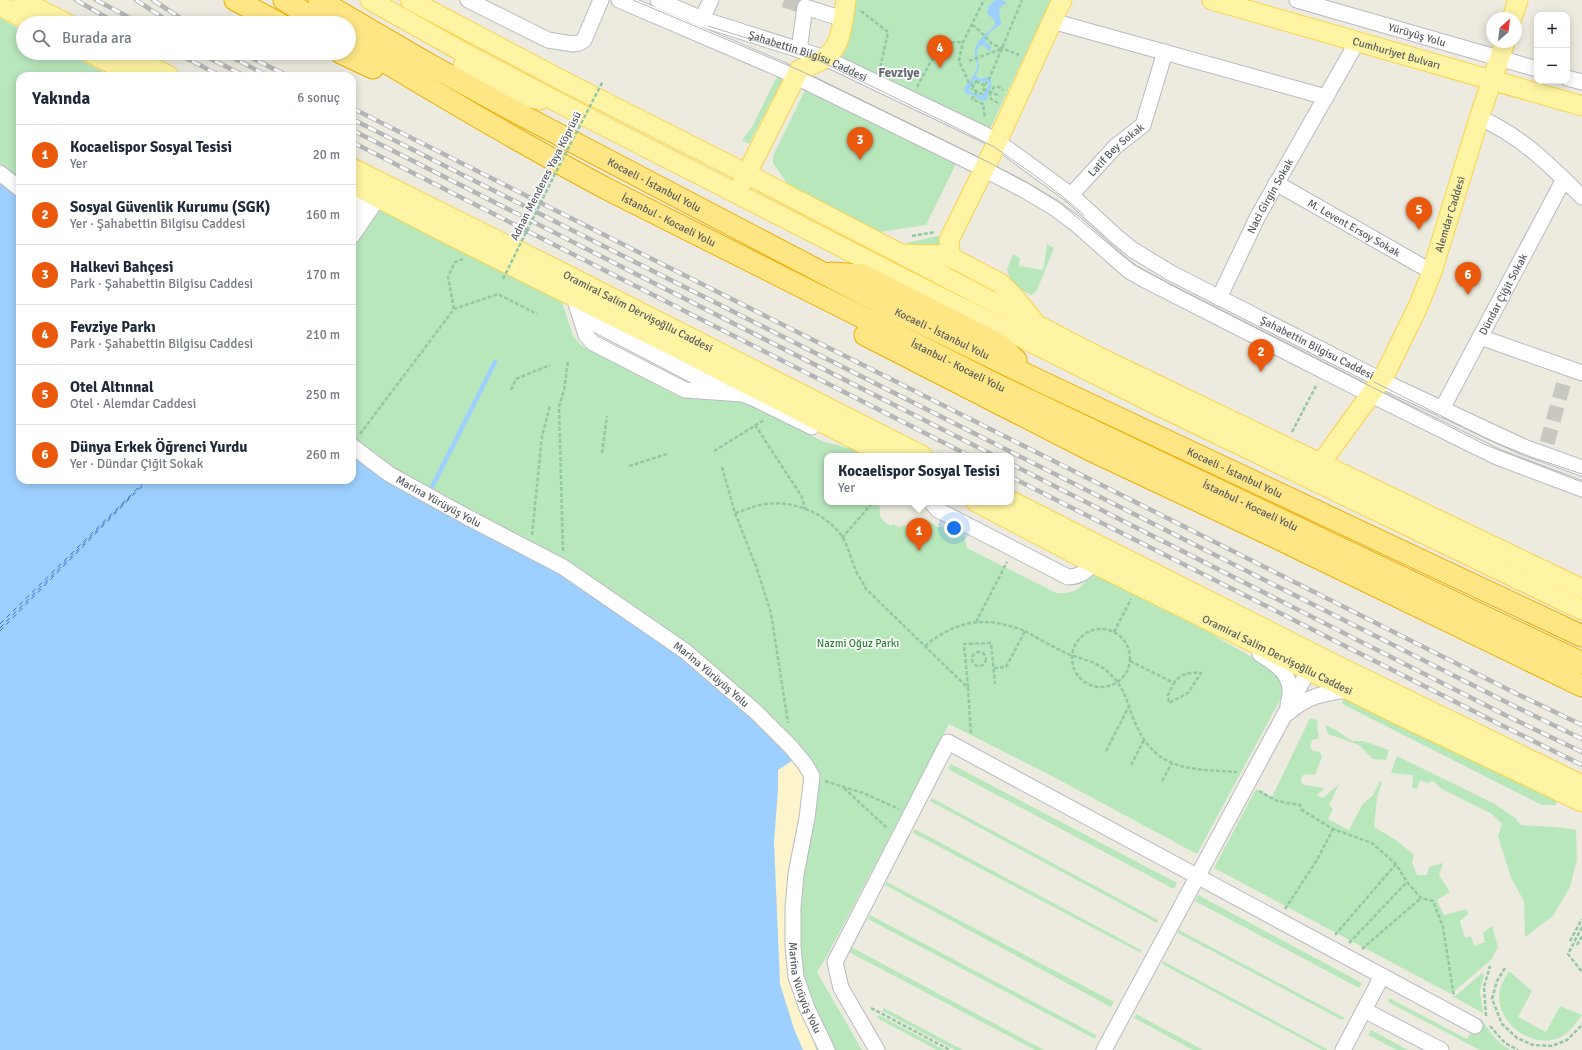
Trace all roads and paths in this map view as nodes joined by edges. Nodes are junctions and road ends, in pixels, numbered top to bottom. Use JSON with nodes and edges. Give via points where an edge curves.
{"nodes":[{"id":1,"x":21,"y":0,"type":"edge"},
{"id":2,"x":235,"y":0,"type":"edge"},
{"id":3,"x":284,"y":0,"type":"edge"},
{"id":4,"x":319,"y":0,"type":"edge"},
{"id":5,"x":354,"y":0,"type":"edge"},
{"id":6,"x":370,"y":0,"type":"edge"},
{"id":7,"x":410,"y":0,"type":"edge"},
{"id":8,"x":468,"y":0,"type":"edge"},
{"id":9,"x":601,"y":0,"type":"edge"},
{"id":10,"x":619,"y":0,"type":"edge"},
{"id":11,"x":658,"y":0,"type":"edge"},
{"id":12,"x":711,"y":0,"type":"edge"},
{"id":13,"x":984,"y":0,"type":"edge"},
{"id":14,"x":1022,"y":0,"type":"edge"},
{"id":15,"x":1062,"y":0,"type":"edge"},
{"id":16,"x":1212,"y":0,"type":"edge"},
{"id":17,"x":1297,"y":0,"type":"edge"},
{"id":18,"x":1518,"y":0,"type":"edge"},
{"id":19,"x":0,"y":6,"type":"edge"},
{"id":20,"x":1337,"y":6,"type":"edge"},
{"id":21,"x":848,"y":9,"type":"edge"},
{"id":22,"x":1514,"y":12,"type":"edge"},
{"id":23,"x":19,"y":16,"type":"edge"},
{"id":24,"x":52,"y":16,"type":"edge"},
{"id":25,"x":266,"y":16,"type":"edge"},
{"id":26,"x":310,"y":16,"type":"edge"},
{"id":27,"x":346,"y":16,"type":"edge"},
{"id":28,"x":702,"y":19,"type":"junction"},
{"id":29,"x":1052,"y":21,"type":"junction"},
{"id":30,"x":356,"y":22,"type":"edge"},
{"id":31,"x":971,"y":25,"type":"junction"},
{"id":32,"x":963,"y":42,"type":"junction"},
{"id":33,"x":1357,"y":42,"type":"junction"},
{"id":34,"x":356,"y":44,"type":"edge"},
{"id":35,"x":1001,"y":49,"type":"junction"},
{"id":36,"x":799,"y":50,"type":"junction"},
{"id":37,"x":1502,"y":50,"type":"edge"},
{"id":38,"x":1165,"y":52,"type":"junction"},
{"id":39,"x":825,"y":58,"type":"junction"},
{"id":40,"x":104,"y":60,"type":"edge"},
{"id":41,"x":138,"y":60,"type":"edge"},
{"id":42,"x":355,"y":60,"type":"edge"},
{"id":43,"x":969,"y":61,"type":"dead end"},
{"id":44,"x":1534,"y":67,"type":"edge"},
{"id":45,"x":880,"y":68,"type":"dead end"},
{"id":46,"x":128,"y":72,"type":"edge"},
{"id":47,"x":161,"y":72,"type":"edge"},
{"id":48,"x":796,"y":77,"type":"junction"},
{"id":49,"x":1570,"y":79,"type":"edge"},
{"id":50,"x":1491,"y":80,"type":"junction"},
{"id":51,"x":603,"y":81,"type":"dead end"},
{"id":52,"x":1582,"y":82,"type":"edge"},
{"id":53,"x":972,"y":85,"type":"junction"},
{"id":54,"x":985,"y":85,"type":"junction"},
{"id":55,"x":1004,"y":90,"type":"dead end"},
{"id":56,"x":987,"y":91,"type":"junction"},
{"id":57,"x":914,"y":93,"type":"dead end"},
{"id":58,"x":975,"y":93,"type":"junction"},
{"id":59,"x":1001,"y":96,"type":"dead end"},
{"id":60,"x":1326,"y":97,"type":"junction"},
{"id":61,"x":998,"y":103,"type":"dead end"},
{"id":62,"x":983,"y":104,"type":"dead end"},
{"id":63,"x":1582,"y":106,"type":"edge"},
{"id":64,"x":459,"y":107,"type":"junction"},
{"id":65,"x":567,"y":107,"type":"junction"},
{"id":66,"x":1479,"y":118,"type":"junction"},
{"id":67,"x":997,"y":141,"type":"junction"},
{"id":68,"x":984,"y":169,"type":"junction"},
{"id":69,"x":1278,"y":171,"type":"junction"},
{"id":70,"x":0,"y":173,"type":"edge"},
{"id":71,"x":356,"y":173,"type":"edge"},
{"id":72,"x":746,"y":174,"type":"junction"},
{"id":73,"x":1564,"y":179,"type":"junction"},
{"id":74,"x":16,"y":186,"type":"edge"},
{"id":75,"x":370,"y":189,"type":"edge"},
{"id":76,"x":737,"y":193,"type":"junction"},
{"id":77,"x":1071,"y":196,"type":"junction"},
{"id":78,"x":1582,"y":198,"type":"edge"},
{"id":79,"x":356,"y":208,"type":"edge"},
{"id":80,"x":673,"y":223,"type":"junction"},
{"id":81,"x":356,"y":226,"type":"edge"},
{"id":82,"x":936,"y":232,"type":"dead end"},
{"id":83,"x":909,"y":237,"type":"dead end"},
{"id":84,"x":900,"y":254,"type":"junction"},
{"id":85,"x":465,"y":258,"type":"dead end"},
{"id":86,"x":954,"y":260,"type":"junction"},
{"id":87,"x":1432,"y":272,"type":"junction"},
{"id":88,"x":503,"y":279,"type":"dead end"},
{"id":89,"x":574,"y":297,"type":"junction"},
{"id":90,"x":1219,"y":298,"type":"junction"},
{"id":91,"x":454,"y":309,"type":"junction"},
{"id":92,"x":537,"y":314,"type":"dead end"},
{"id":93,"x":1037,"y":325,"type":"junction"},
{"id":94,"x":1480,"y":337,"type":"junction"},
{"id":95,"x":568,"y":361,"type":"dead end"},
{"id":96,"x":550,"y":365,"type":"dead end"},
{"id":97,"x":1324,"y":371,"type":"junction"},
{"id":98,"x":1582,"y":373,"type":"edge"},
{"id":99,"x":1376,"y":387,"type":"junction"},
{"id":100,"x":511,"y":390,"type":"dead end"},
{"id":101,"x":550,"y":406,"type":"dead end"},
{"id":102,"x":1442,"y":409,"type":"junction"},
{"id":103,"x":607,"y":416,"type":"dead end"},
{"id":104,"x":766,"y":419,"type":"dead end"},
{"id":105,"x":755,"y":425,"type":"junction"},
{"id":106,"x":1292,"y":432,"type":"dead end"},
{"id":107,"x":847,"y":436,"type":"junction"},
{"id":108,"x":356,"y":439,"type":"edge"},
{"id":109,"x":356,"y":444,"type":"edge"},
{"id":110,"x":714,"y":451,"type":"dead end"},
{"id":111,"x":602,"y":453,"type":"dead end"},
{"id":112,"x":881,"y":453,"type":"edge"},
{"id":113,"x":916,"y":453,"type":"edge"},
{"id":114,"x":667,"y":454,"type":"dead end"},
{"id":115,"x":629,"y":466,"type":"dead end"},
{"id":116,"x":722,"y":467,"type":"dead end"},
{"id":117,"x":1582,"y":468,"type":"edge"},
{"id":118,"x":1315,"y":471,"type":"junction"},
{"id":119,"x":1582,"y":489,"type":"edge"},
{"id":120,"x":1014,"y":503,"type":"edge"},
{"id":121,"x":870,"y":505,"type":"edge"},
{"id":122,"x":933,"y":505,"type":"edge"},
{"id":123,"x":982,"y":505,"type":"edge"},
{"id":124,"x":805,"y":509,"type":"junction"},
{"id":125,"x":735,"y":513,"type":"junction"},
{"id":126,"x":842,"y":538,"type":"junction"},
{"id":127,"x":1014,"y":549,"type":"junction"},
{"id":128,"x":531,"y":550,"type":"junction"},
{"id":129,"x":1094,"y":563,"type":"junction"},
{"id":130,"x":563,"y":567,"type":"junction"},
{"id":131,"x":1582,"y":589,"type":"edge"},
{"id":132,"x":1131,"y":598,"type":"dead end"},
{"id":133,"x":1582,"y":610,"type":"edge"},
{"id":134,"x":976,"y":622,"type":"junction"},
{"id":135,"x":1229,"y":630,"type":"junction"},
{"id":136,"x":1025,"y":631,"type":"junction"},
{"id":137,"x":1114,"y":632,"type":"junction"},
{"id":138,"x":1582,"y":636,"type":"edge"},
{"id":139,"x":924,"y":646,"type":"junction"},
{"id":140,"x":1071,"y":655,"type":"junction"},
{"id":141,"x":993,"y":658,"type":"junction"},
{"id":142,"x":972,"y":659,"type":"junction"},
{"id":143,"x":986,"y":659,"type":"junction"},
{"id":144,"x":966,"y":660,"type":"junction"},
{"id":145,"x":1130,"y":661,"type":"junction"},
{"id":146,"x":1313,"y":662,"type":"junction"},
{"id":147,"x":1582,"y":662,"type":"edge"},
{"id":148,"x":994,"y":668,"type":"junction"},
{"id":149,"x":1118,"y":682,"type":"junction"},
{"id":150,"x":1174,"y":683,"type":"junction"},
{"id":151,"x":995,"y":684,"type":"dead end"},
{"id":152,"x":1582,"y":686,"type":"edge"},
{"id":153,"x":968,"y":688,"type":"junction"},
{"id":154,"x":1348,"y":690,"type":"junction"},
{"id":155,"x":1129,"y":706,"type":"junction"},
{"id":156,"x":1283,"y":718,"type":"junction"},
{"id":157,"x":971,"y":735,"type":"dead end"},
{"id":158,"x":1144,"y":740,"type":"junction"},
{"id":159,"x":791,"y":747,"type":"junction"},
{"id":160,"x":1106,"y":751,"type":"dead end"},
{"id":161,"x":1172,"y":763,"type":"junction"},
{"id":162,"x":1131,"y":765,"type":"dead end"},
{"id":163,"x":1241,"y":772,"type":"dead end"},
{"id":164,"x":812,"y":776,"type":"junction"},
{"id":165,"x":1162,"y":781,"type":"dead end"},
{"id":166,"x":1582,"y":785,"type":"edge"},
{"id":167,"x":844,"y":788,"type":"junction"},
{"id":168,"x":1256,"y":788,"type":"dead end"},
{"id":169,"x":1582,"y":802,"type":"edge"},
{"id":170,"x":911,"y":815,"type":"junction"},
{"id":171,"x":1334,"y":829,"type":"junction"},
{"id":172,"x":898,"y":840,"type":"junction"},
{"id":173,"x":1396,"y":864,"type":"junction"},
{"id":174,"x":1197,"y":877,"type":"junction"},
{"id":175,"x":1407,"y":882,"type":"junction"},
{"id":176,"x":1421,"y":898,"type":"junction"},
{"id":177,"x":1278,"y":906,"type":"dead end"},
{"id":178,"x":1284,"y":910,"type":"junction"},
{"id":179,"x":1291,"y":913,"type":"dead end"},
{"id":180,"x":1582,"y":919,"type":"edge"},
{"id":181,"x":1582,"y":927,"type":"edge"},
{"id":182,"x":1328,"y":933,"type":"dead end"},
{"id":183,"x":1582,"y":936,"type":"edge"},
{"id":184,"x":1570,"y":941,"type":"dead end"},
{"id":185,"x":1348,"y":944,"type":"dead end"},
{"id":186,"x":1577,"y":945,"type":"dead end"},
{"id":187,"x":1360,"y":950,"type":"dead end"},
{"id":188,"x":1490,"y":966,"type":"dead end"},
{"id":189,"x":1505,"y":968,"type":"dead end"},
{"id":190,"x":1582,"y":972,"type":"edge"},
{"id":191,"x":1382,"y":976,"type":"junction"},
{"id":192,"x":1454,"y":997,"type":"dead end"},
{"id":193,"x":870,"y":1008,"type":"dead end"},
{"id":194,"x":1364,"y":1010,"type":"junction"},
{"id":195,"x":1582,"y":1025,"type":"edge"},
{"id":196,"x":1475,"y":1026,"type":"dead end"},
{"id":197,"x":827,"y":1050,"type":"edge"},
{"id":198,"x":877,"y":1050,"type":"edge"},
{"id":199,"x":950,"y":1050,"type":"edge"},
{"id":200,"x":1104,"y":1050,"type":"edge"},
{"id":201,"x":1343,"y":1050,"type":"edge"},
{"id":202,"x":1441,"y":1050,"type":"edge"},
{"id":203,"x":1518,"y":1050,"type":"edge"}],
"edges":[{"from":1,"to":24,"type":"main road"},
{"from":2,"to":25,"type":"highway"},
{"from":3,"to":26,"type":"highway"},
{"from":4,"to":27,"type":"highway","name":"Kocaeli - İstanbul Yolu"},
{"from":5,"to":65,"type":"main road","via":[[510,93]]},
{"from":6,"to":65,"type":"main road"},
{"from":7,"to":72,"type":"main road"},
{"from":8,"to":9,"type":"street","via":[[548,40],[573,44],[584,40]]},
{"from":10,"to":48,"type":"street"},
{"from":11,"to":28,"type":"street","name":"Şahabettin Bilgisu Caddesi"},
{"from":12,"to":28,"type":"street"},
{"from":13,"to":31,"type":"path"},
{"from":14,"to":35,"type":"path"},
{"from":15,"to":29,"type":"main road"},
{"from":16,"to":33,"type":"main road","name":"Cumhuriyet Bulvarı"},
{"from":17,"to":20,"type":"street","name":"Yürüyüş Yolu"},
{"from":18,"to":22,"type":"main road"},
{"from":19,"to":23,"type":"main road"},
{"from":20,"to":37,"type":"street","name":"Yürüyüş Yolu"},
{"from":21,"to":36,"type":"street","via":[[805,7]]},
{"from":21,"to":39,"type":"main road","via":[[839,40]]},
{"from":21,"to":45,"type":"path","via":[[888,32]]},
{"from":28,"to":36,"type":"street","name":"Şahabettin Bilgisu Caddesi"},
{"from":29,"to":38,"type":"street"},
{"from":29,"to":67,"type":"main road"},
{"from":30,"to":138,"type":"highway","name":"Kocaeli - İstanbul Yolu","via":[[505,106],[882,304]]},
{"from":31,"to":32,"type":"path"},
{"from":31,"to":35,"type":"path"},
{"from":32,"to":53,"type":"path","via":[[959,61]]},
{"from":32,"to":57,"type":"path","via":[[942,43]]},
{"from":33,"to":50,"type":"main road","name":"Cumhuriyet Bulvarı"},
{"from":33,"to":60,"type":"street","name":"Naci Girgin Sokak"},
{"from":34,"to":64,"type":"highway","name":"İstanbul - Kocaeli Yolu"},
{"from":35,"to":43,"type":"path"},
{"from":35,"to":54,"type":"path"},
{"from":36,"to":39,"type":"street","name":"Şahabettin Bilgisu Caddesi"},
{"from":37,"to":44,"type":"street","name":"Yürüyüş Yolu"},
{"from":37,"to":50,"type":"main road","name":"Alemdar Caddesi"},
{"from":38,"to":60,"type":"street"},
{"from":38,"to":77,"type":"street","name":"Latif Bey Sokak","via":[[1143,125],[1116,146]]},
{"from":39,"to":48,"type":"main road","via":[[799,70]]},
{"from":39,"to":67,"type":"street","name":"Şahabettin Bilgisu Caddesi"},
{"from":40,"to":46,"type":"main road"},
{"from":41,"to":47,"type":"main road"},
{"from":42,"to":64,"type":"highway"},
{"from":48,"to":68,"type":"street"},
{"from":48,"to":72,"type":"main road"},
{"from":49,"to":52,"type":"street"},
{"from":50,"to":63,"type":"main road","name":"Cumhuriyet Bulvarı"},
{"from":50,"to":66,"type":"main road","name":"Alemdar Caddesi"},
{"from":51,"to":88,"type":"path","name":"Adnan Menderes Yaya Köprüsü","bridge":true},
{"from":53,"to":54,"type":"path","via":[[976,81]]},
{"from":53,"to":58,"type":"path"},
{"from":54,"to":56,"type":"path"},
{"from":55,"to":56,"type":"path","via":[[994,87]]},
{"from":56,"to":58,"type":"path","via":[[982,94]]},
{"from":56,"to":59,"type":"path"},
{"from":56,"to":61,"type":"path","via":[[991,99]]},
{"from":58,"to":62,"type":"path","via":[[972,98]]},
{"from":60,"to":69,"type":"street","name":"Naci Girgin Sokak"},
{"from":64,"to":80,"type":"highway","name":"İstanbul - Kocaeli Yolu","via":[[552,160]]},
{"from":65,"to":76,"type":"main road"},
{"from":66,"to":73,"type":"street","via":[[1523,144]]},
{"from":66,"to":87,"type":"main road","name":"Alemdar Caddesi"},
{"from":67,"to":68,"type":"main road"},
{"from":67,"to":77,"type":"street","name":"Şahabettin Bilgisu Caddesi"},
{"from":68,"to":86,"type":"main road","via":[[949,240],[950,253]]},
{"from":68,"to":97,"type":"street","via":[[1053,207],[1129,270],[1169,293]]},
{"from":69,"to":87,"type":"street","name":"M. Levent Ersoy Sokak"},
{"from":69,"to":90,"type":"street","name":"Naci Girgin Sokak"},
{"from":70,"to":74,"type":"street"},
{"from":71,"to":75,"type":"main road","name":"Oramiral Salim Dervişoğllu Caddesi"},
{"from":72,"to":76,"type":"main road"},
{"from":72,"to":84,"type":"main road"},
{"from":73,"to":78,"type":"street"},
{"from":73,"to":94,"type":"street","name":"Dündar Çiğit Sokak"},
{"from":75,"to":79,"type":"street"},
{"from":75,"to":81,"type":"street"},
{"from":75,"to":89,"type":"main road","name":"Oramiral Salim Dervişoğllu Caddesi","via":[[450,235]]},
{"from":75,"to":113,"type":"main road","name":"Oramiral Salim Dervişoğllu Caddesi","via":[[566,274]]},
{"from":76,"to":118,"type":"main road","via":[[1165,409]]},
{"from":77,"to":90,"type":"street","name":"Şahabettin Bilgisu Caddesi","via":[[1133,250]]},
{"from":80,"to":147,"type":"highway","name":"İstanbul - Kocaeli Yolu","via":[[995,384]]},
{"from":80,"to":152,"type":"highway","via":[[721,259],[873,340],[1088,449]]},
{"from":82,"to":83,"type":"path"},
{"from":84,"to":86,"type":"main road","via":[[942,255]]},
{"from":84,"to":93,"type":"main road"},
{"from":85,"to":91,"type":"path","via":[[455,262],[448,277]]},
{"from":86,"to":93,"type":"main road","via":[[1000,283]]},
{"from":87,"to":99,"type":"main road","name":"Alemdar Caddesi","via":[[1408,328]]},
{"from":89,"to":107,"type":"main road","name":"Oramiral Salim Dervişoğllu Caddesi"},
{"from":89,"to":107,"type":"street","via":[[586,335],[594,343],[685,390],[742,394],[818,429]]},
{"from":90,"to":99,"type":"street","name":"Şahabettin Bilgisu Caddesi"},
{"from":91,"to":92,"type":"path","via":[[498,294]]},
{"from":91,"to":108,"type":"path"},
{"from":93,"to":118,"type":"main road"},
{"from":94,"to":98,"type":"street","via":[[1566,373]]},
{"from":94,"to":102,"type":"street","name":"Dündar Çiğit Sokak"},
{"from":95,"to":130,"type":"path","via":[[559,407]]},
{"from":96,"to":100,"type":"path","via":[[516,379]]},
{"from":97,"to":99,"type":"street"},
{"from":97,"to":106,"type":"path"},
{"from":99,"to":102,"type":"street","name":"Şahabettin Bilgisu Caddesi"},
{"from":99,"to":118,"type":"main road","name":"Alemdar Caddesi"},
{"from":99,"to":119,"type":"street","via":[[1497,457]]},
{"from":101,"to":128,"type":"path","via":[[542,436]]},
{"from":102,"to":117,"type":"street","name":"Şahabettin Bilgisu Caddesi","via":[[1524,447],[1545,449]]},
{"from":103,"to":111,"type":"path"},
{"from":104,"to":105,"type":"path"},
{"from":105,"to":110,"type":"path"},
{"from":105,"to":124,"type":"path","via":[[799,493]]},
{"from":107,"to":112,"type":"main road","name":"Oramiral Salim Dervişoğllu Caddesi"},
{"from":109,"to":128,"type":"street","name":"Marina Yürüyüş Yolu","via":[[389,474]]},
{"from":114,"to":115,"type":"path"},
{"from":116,"to":125,"type":"path"},
{"from":118,"to":131,"type":"main road"},
{"from":118,"to":133,"type":"main road"},
{"from":120,"to":146,"type":"main road","name":"Oramiral Salim Dervişoğllu Caddesi"},
{"from":121,"to":126,"type":"path"},
{"from":122,"to":127,"type":"street","via":[[938,510]]},
{"from":123,"to":129,"type":"main road","name":"Oramiral Salim Dervişoğllu Caddesi"},
{"from":124,"to":125,"type":"path","via":[[793,505],[766,504]]},
{"from":124,"to":126,"type":"path","via":[[820,516]]},
{"from":125,"to":159,"type":"path","via":[[771,613]]},
{"from":126,"to":139,"type":"path","via":[[858,576],[866,588]]},
{"from":127,"to":129,"type":"street","via":[[1068,577],[1083,574]]},
{"from":127,"to":134,"type":"path"},
{"from":128,"to":130,"type":"street","name":"Marina Yürüyüş Yolu"},
{"from":129,"to":135,"type":"main road","name":"Oramiral Salim Dervişoğllu Caddesi"},
{"from":130,"to":159,"type":"street","name":"Marina Yürüyüş Yolu","via":[[685,651],[726,685]]},
{"from":132,"to":137,"type":"path"},
{"from":134,"to":136,"type":"path","via":[[992,622]]},
{"from":134,"to":139,"type":"path","via":[[951,629]]},
{"from":135,"to":146,"type":"main road","name":"Oramiral Salim Dervişoğllu Caddesi"},
{"from":135,"to":156,"type":"street","via":[[1284,672],[1291,694]]},
{"from":136,"to":140,"type":"path"},
{"from":136,"to":148,"type":"path","via":[[1006,667]]},
{"from":137,"to":140,"type":"path","via":[[1107,629],[1088,631],[1074,645]]},
{"from":137,"to":145,"type":"path","via":[[1124,639]]},
{"from":139,"to":153,"type":"path"},
{"from":140,"to":149,"type":"path","via":[[1094,663]]},
{"from":140,"to":149,"type":"path","via":[[1075,673],[1090,686],[1109,687]]},
{"from":141,"to":143,"type":"path"},
{"from":141,"to":144,"type":"path","via":[[991,643],[964,644]]},
{"from":141,"to":148,"type":"path"},
{"from":142,"to":143,"type":"path","via":[[978,666]]},
{"from":142,"to":143,"type":"path","via":[[978,652],[983,653]]},
{"from":142,"to":144,"type":"path"},
{"from":144,"to":153,"type":"path"},
{"from":145,"to":149,"type":"path","via":[[1124,676]]},
{"from":145,"to":150,"type":"path"},
{"from":146,"to":154,"type":"main road","name":"Oramiral Salim Dervişoğllu Caddesi"},
{"from":146,"to":156,"type":"street"},
{"from":146,"to":166,"type":"main road","name":"Oramiral Salim Dervişoğllu Caddesi"},
{"from":148,"to":151,"type":"path"},
{"from":149,"to":155,"type":"path"},
{"from":150,"to":150,"type":"path","via":[[1178,676],[1201,673],[1188,693],[1169,703],[1168,695]]},
{"from":153,"to":157,"type":"path"},
{"from":154,"to":156,"type":"street","via":[[1310,698]]},
{"from":154,"to":169,"type":"main road","name":"Oramiral Salim Dervişoğllu Caddesi"},
{"from":155,"to":158,"type":"path"},
{"from":155,"to":160,"type":"path"},
{"from":156,"to":174,"type":"street"},
{"from":158,"to":161,"type":"path","via":[[1155,752]]},
{"from":158,"to":162,"type":"path"},
{"from":159,"to":164,"type":"street","name":"Marina Yürüyüş Yolu"},
{"from":161,"to":163,"type":"path","via":[[1193,769]]},
{"from":161,"to":165,"type":"path"},
{"from":164,"to":167,"type":"path"},
{"from":164,"to":197,"type":"street","name":"Marina Yürüyüş Yolu","via":[[796,874],[793,947],[796,977]]},
{"from":167,"to":170,"type":"path","via":[[885,802]]},
{"from":167,"to":172,"type":"path"},
{"from":168,"to":171,"type":"path","via":[[1277,801],[1300,805],[1302,810]]},
{"from":170,"to":172,"type":"street"},
{"from":170,"to":174,"type":"street","via":[[948,742]]},
{"from":171,"to":173,"type":"path","via":[[1372,843]]},
{"from":171,"to":178,"type":"path"},
{"from":172,"to":198,"type":"street","via":[[835,962],[841,988]]},
{"from":173,"to":175,"type":"path"},
{"from":173,"to":182,"type":"path","via":[[1334,936]]},
{"from":174,"to":191,"type":"street"},
{"from":174,"to":200,"type":"street"},
{"from":175,"to":176,"type":"path"},
{"from":175,"to":185,"type":"path"},
{"from":176,"to":187,"type":"path"},
{"from":176,"to":192,"type":"path","via":[[1433,901],[1443,927]]},
{"from":177,"to":178,"type":"path"},
{"from":178,"to":179,"type":"path"},
{"from":180,"to":184,"type":"path"},
{"from":181,"to":190,"type":"path","via":[[1568,954]]},
{"from":183,"to":186,"type":"path"},
{"from":188,"to":203,"type":"path","via":[[1484,987],[1487,1021],[1506,1043]]},
{"from":189,"to":195,"type":"path","via":[[1492,1000],[1502,1024],[1517,1038],[1533,1045],[1552,1046],[1567,1040]]},
{"from":191,"to":194,"type":"street"},
{"from":191,"to":196,"type":"street"},
{"from":193,"to":199,"type":"path"},
{"from":194,"to":201,"type":"street"},
{"from":194,"to":202,"type":"street"}]}
